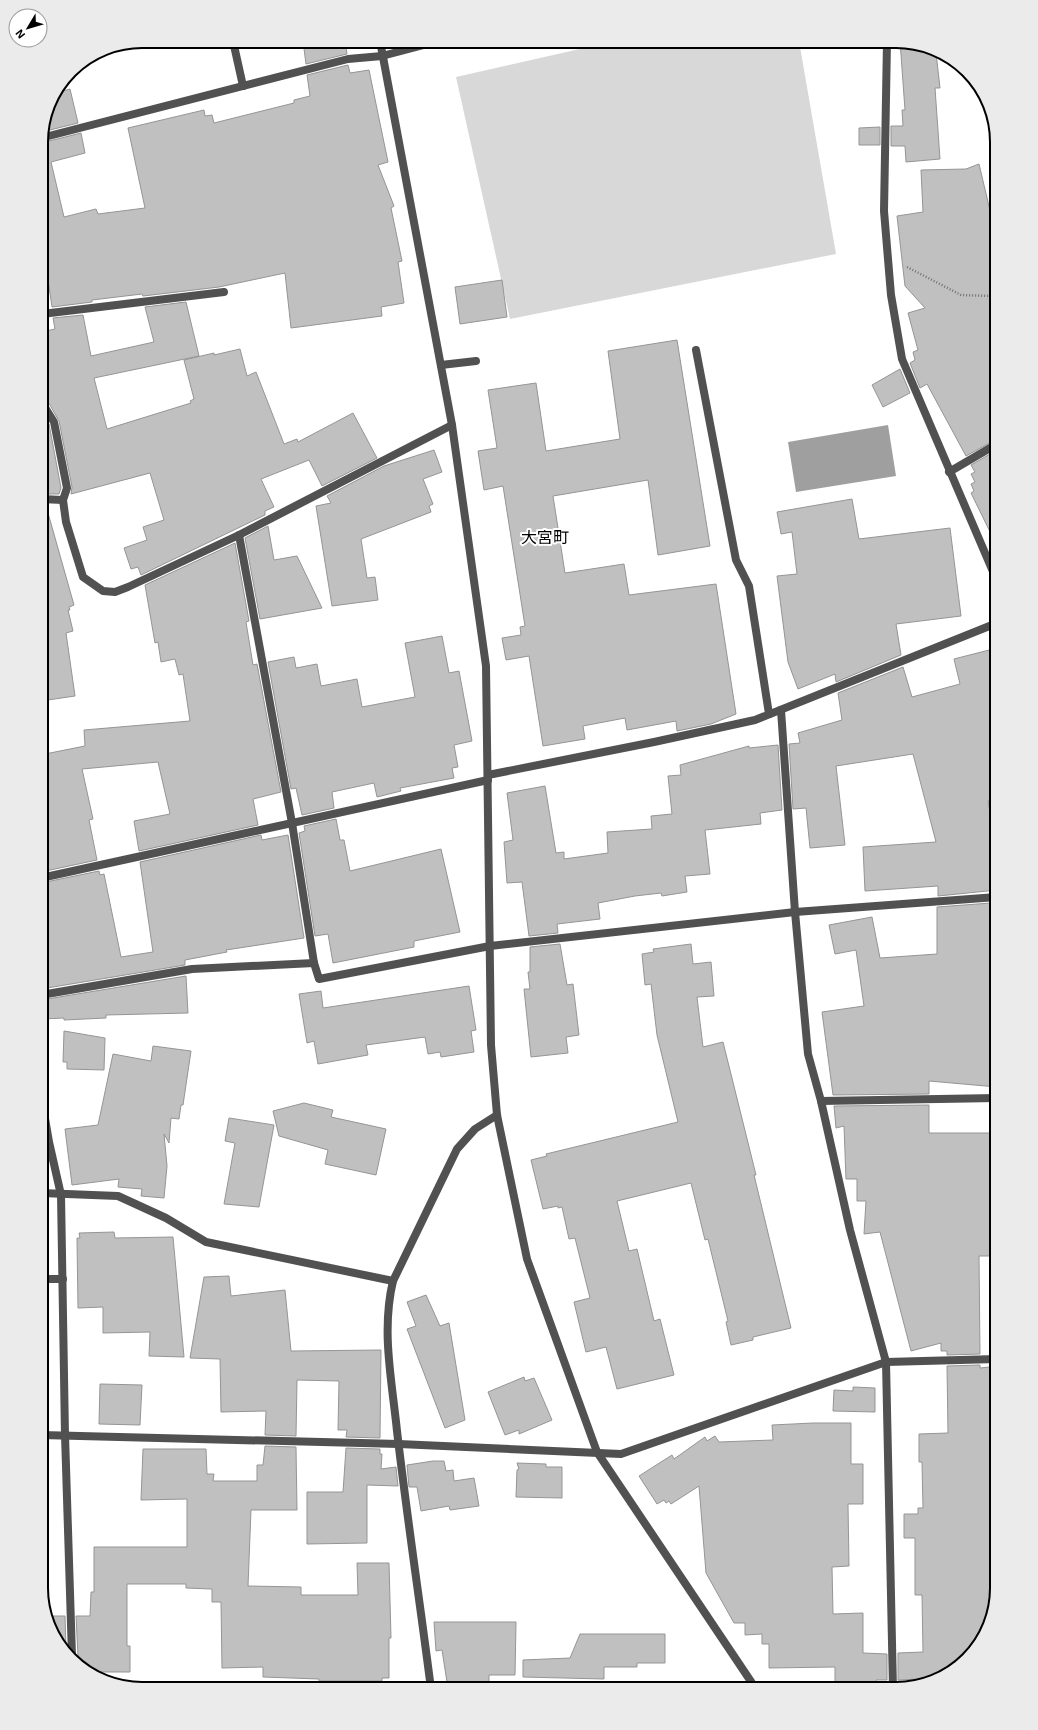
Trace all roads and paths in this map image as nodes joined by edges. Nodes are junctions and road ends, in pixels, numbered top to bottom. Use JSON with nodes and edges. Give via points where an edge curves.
{"nodes":[{"id":1,"x":235,"y":48,"type":"edge"},
{"id":2,"x":381,"y":48,"type":"edge"},
{"id":3,"x":412,"y":48,"type":"edge"},
{"id":4,"x":888,"y":48,"type":"edge"},
{"id":5,"x":382,"y":56,"type":"junction"},
{"id":6,"x":244,"y":86,"type":"junction"},
{"id":7,"x":48,"y":136,"type":"edge"},
{"id":8,"x":888,"y":258,"type":"junction"},
{"id":9,"x":224,"y":292,"type":"dead end"},
{"id":10,"x":990,"y":296,"type":"edge"},
{"id":11,"x":48,"y":312,"type":"edge"},
{"id":12,"x":696,"y":350,"type":"dead end"},
{"id":13,"x":476,"y":361,"type":"dead end"},
{"id":14,"x":441,"y":365,"type":"junction"},
{"id":15,"x":48,"y":412,"type":"edge"},
{"id":16,"x":452,"y":425,"type":"junction"},
{"id":17,"x":990,"y":448,"type":"edge"},
{"id":18,"x":950,"y":472,"type":"junction"},
{"id":19,"x":48,"y":499,"type":"edge"},
{"id":20,"x":63,"y":500,"type":"junction"},
{"id":21,"x":239,"y":535,"type":"junction"},
{"id":22,"x":990,"y":565,"type":"edge"},
{"id":23,"x":990,"y":626,"type":"edge"},
{"id":24,"x":781,"y":710,"type":"junction"},
{"id":25,"x":769,"y":714,"type":"junction"},
{"id":26,"x":488,"y":778,"type":"junction"},
{"id":27,"x":292,"y":823,"type":"junction"},
{"id":28,"x":48,"y":876,"type":"edge"},
{"id":29,"x":990,"y":898,"type":"edge"},
{"id":30,"x":795,"y":912,"type":"junction"},
{"id":31,"x":490,"y":946,"type":"junction"},
{"id":32,"x":314,"y":963,"type":"junction"},
{"id":33,"x":48,"y":994,"type":"edge"},
{"id":34,"x":990,"y":1098,"type":"edge"},
{"id":35,"x":821,"y":1101,"type":"junction"},
{"id":36,"x":496,"y":1115,"type":"junction"},
{"id":37,"x":48,"y":1136,"type":"edge"},
{"id":38,"x":48,"y":1194,"type":"edge"},
{"id":39,"x":61,"y":1195,"type":"junction"},
{"id":40,"x":48,"y":1279,"type":"edge"},
{"id":41,"x":63,"y":1279,"type":"junction"},
{"id":42,"x":393,"y":1281,"type":"junction"},
{"id":43,"x":990,"y":1359,"type":"edge"},
{"id":44,"x":886,"y":1362,"type":"junction"},
{"id":45,"x":48,"y":1435,"type":"edge"},
{"id":46,"x":65,"y":1435,"type":"junction"},
{"id":47,"x":399,"y":1444,"type":"junction"},
{"id":48,"x":597,"y":1452,"type":"junction"},
{"id":49,"x":72,"y":1651,"type":"edge"},
{"id":50,"x":431,"y":1682,"type":"edge"},
{"id":51,"x":751,"y":1682,"type":"edge"},
{"id":52,"x":892,"y":1682,"type":"edge"}],
"edges":[{"from":1,"to":6,"type":"street"},
{"from":2,"to":5,"type":"street"},
{"from":3,"to":5,"type":"street"},
{"from":4,"to":8,"type":"street","via":[[884,211]]},
{"from":5,"to":6,"type":"street","via":[[348,60]]},
{"from":5,"to":14,"type":"street"},
{"from":6,"to":7,"type":"street"},
{"from":8,"to":10,"type":"path","via":[[961,295]]},
{"from":8,"to":18,"type":"street","via":[[891,295],[902,359]]},
{"from":9,"to":11,"type":"street"},
{"from":12,"to":25,"type":"street","via":[[736,560],[749,586]]},
{"from":13,"to":14,"type":"street"},
{"from":14,"to":16,"type":"street"},
{"from":15,"to":20,"type":"street","via":[[54,422],[67,488]]},
{"from":16,"to":21,"type":"street"},
{"from":16,"to":26,"type":"street","via":[[486,666]]},
{"from":17,"to":18,"type":"street"},
{"from":18,"to":22,"type":"street"},
{"from":19,"to":20,"type":"street"},
{"from":20,"to":21,"type":"street","via":[[66,522],[83,577],[103,591],[115,592],[128,587]]},
{"from":21,"to":27,"type":"street"},
{"from":23,"to":24,"type":"street"},
{"from":24,"to":25,"type":"street"},
{"from":24,"to":30,"type":"street"},
{"from":25,"to":26,"type":"street","via":[[755,720]]},
{"from":26,"to":27,"type":"street"},
{"from":26,"to":31,"type":"street"},
{"from":27,"to":28,"type":"street"},
{"from":27,"to":32,"type":"street"},
{"from":29,"to":30,"type":"street"},
{"from":30,"to":31,"type":"street"},
{"from":30,"to":35,"type":"street","via":[[808,1054]]},
{"from":31,"to":32,"type":"street","via":[[319,979]]},
{"from":31,"to":36,"type":"street","via":[[491,1045]]},
{"from":32,"to":33,"type":"street","via":[[192,969]]},
{"from":34,"to":35,"type":"street"},
{"from":35,"to":44,"type":"street","via":[[850,1230]]},
{"from":36,"to":42,"type":"street","via":[[475,1129],[456,1149]]},
{"from":36,"to":48,"type":"street","via":[[527,1259]]},
{"from":37,"to":39,"type":"street"},
{"from":38,"to":39,"type":"street"},
{"from":39,"to":41,"type":"street"},
{"from":39,"to":42,"type":"street","via":[[118,1196],[166,1218],[206,1242]]},
{"from":40,"to":41,"type":"street"},
{"from":41,"to":46,"type":"street"},
{"from":42,"to":47,"type":"street","via":[[389,1298],[387,1339]]},
{"from":43,"to":44,"type":"street"},
{"from":44,"to":48,"type":"street","via":[[621,1454]]},
{"from":44,"to":52,"type":"street"},
{"from":45,"to":46,"type":"street"},
{"from":46,"to":47,"type":"street"},
{"from":46,"to":49,"type":"street"},
{"from":47,"to":48,"type":"street"},
{"from":47,"to":50,"type":"street"},
{"from":48,"to":51,"type":"street"}]}
